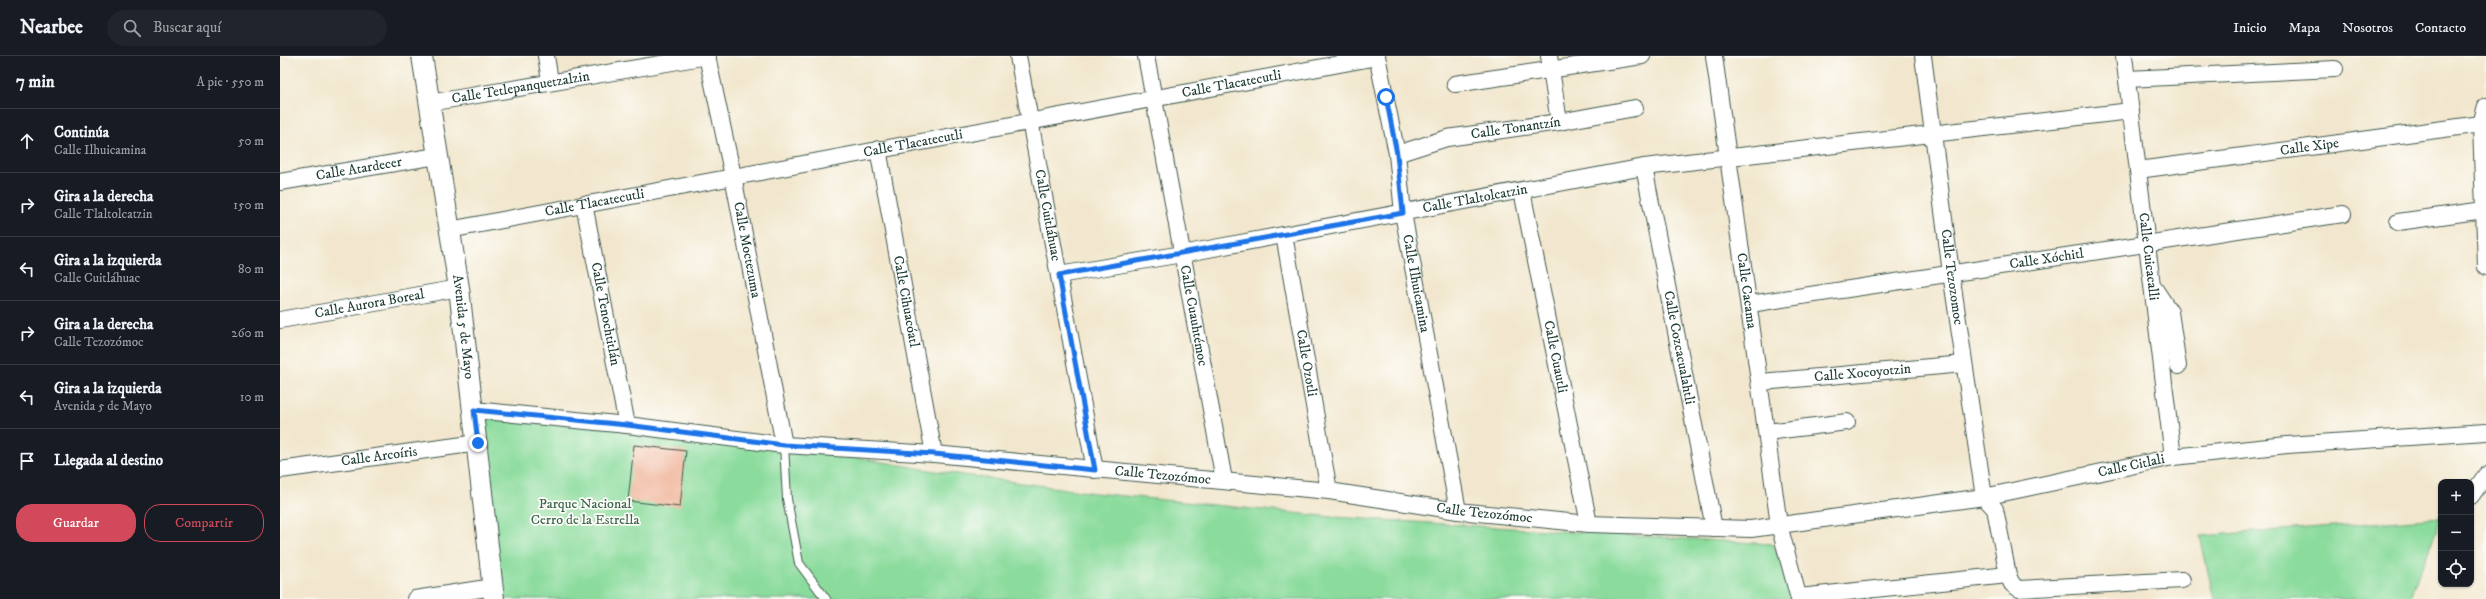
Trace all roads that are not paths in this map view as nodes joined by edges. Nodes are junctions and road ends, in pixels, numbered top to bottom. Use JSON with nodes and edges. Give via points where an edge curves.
{"nodes":[{"id":1,"x":422,"y":56,"type":"edge"},
{"id":2,"x":546,"y":56,"type":"edge"},
{"id":3,"x":707,"y":56,"type":"edge"},
{"id":4,"x":1018,"y":56,"type":"edge"},
{"id":5,"x":1146,"y":56,"type":"edge"},
{"id":6,"x":1642,"y":56,"type":"edge"},
{"id":7,"x":1714,"y":56,"type":"edge"},
{"id":8,"x":1923,"y":56,"type":"edge"},
{"id":9,"x":2124,"y":56,"type":"edge"},
{"id":10,"x":1377,"y":57,"type":"edge"},
{"id":11,"x":1550,"y":63,"type":"edge"},
{"id":12,"x":2335,"y":69,"type":"dead end"},
{"id":13,"x":2127,"y":79,"type":"junction"},
{"id":14,"x":550,"y":81,"type":"junction"},
{"id":15,"x":1455,"y":84,"type":"dead end"},
{"id":16,"x":1154,"y":97,"type":"junction"},
{"id":17,"x":429,"y":103,"type":"junction"},
{"id":18,"x":2486,"y":106,"type":"edge"},
{"id":19,"x":1635,"y":108,"type":"dead end"},
{"id":20,"x":2130,"y":111,"type":"junction"},
{"id":21,"x":1031,"y":122,"type":"junction"},
{"id":22,"x":1559,"y":122,"type":"junction"},
{"id":23,"x":2481,"y":124,"type":"junction"},
{"id":24,"x":1933,"y":135,"type":"junction"},
{"id":25,"x":878,"y":149,"type":"junction"},
{"id":26,"x":1397,"y":154,"type":"junction"},
{"id":27,"x":437,"y":156,"type":"junction"},
{"id":28,"x":1726,"y":157,"type":"junction"},
{"id":29,"x":1644,"y":167,"type":"junction"},
{"id":30,"x":2138,"y":170,"type":"junction"},
{"id":31,"x":733,"y":176,"type":"junction"},
{"id":32,"x":280,"y":182,"type":"edge"},
{"id":33,"x":1522,"y":191,"type":"junction"},
{"id":34,"x":584,"y":204,"type":"junction"},
{"id":35,"x":2484,"y":210,"type":"junction"},
{"id":36,"x":1403,"y":213,"type":"junction"},
{"id":37,"x":2343,"y":214,"type":"dead end"},
{"id":38,"x":2398,"y":222,"type":"dead end"},
{"id":39,"x":449,"y":230,"type":"junction"},
{"id":40,"x":1284,"y":235,"type":"junction"},
{"id":41,"x":2146,"y":244,"type":"junction"},
{"id":42,"x":1182,"y":254,"type":"junction"},
{"id":43,"x":2486,"y":267,"type":"edge"},
{"id":44,"x":1951,"y":273,"type":"junction"},
{"id":45,"x":1059,"y":275,"type":"junction"},
{"id":46,"x":2150,"y":282,"type":"junction"},
{"id":47,"x":459,"y":288,"type":"junction"},
{"id":48,"x":1750,"y":304,"type":"junction"},
{"id":49,"x":280,"y":320,"type":"edge"},
{"id":50,"x":1964,"y":364,"type":"junction"},
{"id":51,"x":2178,"y":366,"type":"dead end"},
{"id":52,"x":1761,"y":382,"type":"junction"},
{"id":53,"x":474,"y":410,"type":"junction"},
{"id":54,"x":1847,"y":422,"type":"dead end"},
{"id":55,"x":627,"y":425,"type":"junction"},
{"id":56,"x":1766,"y":432,"type":"junction"},
{"id":57,"x":2486,"y":432,"type":"edge"},
{"id":58,"x":478,"y":443,"type":"junction"},
{"id":59,"x":784,"y":445,"type":"junction"},
{"id":60,"x":934,"y":454,"type":"junction"},
{"id":61,"x":2173,"y":457,"type":"junction"},
{"id":62,"x":280,"y":470,"type":"edge"},
{"id":63,"x":1095,"y":470,"type":"junction"},
{"id":64,"x":2486,"y":475,"type":"edge"},
{"id":65,"x":1224,"y":480,"type":"junction"},
{"id":66,"x":1329,"y":491,"type":"junction"},
{"id":67,"x":2474,"y":492,"type":"edge"},
{"id":68,"x":1984,"y":498,"type":"junction"},
{"id":69,"x":1458,"y":511,"type":"junction"},
{"id":70,"x":1589,"y":524,"type":"junction"},
{"id":71,"x":1779,"y":525,"type":"junction"},
{"id":72,"x":1714,"y":528,"type":"junction"},
{"id":73,"x":2008,"y":575,"type":"junction"},
{"id":74,"x":2182,"y":580,"type":"dead end"},
{"id":75,"x":494,"y":593,"type":"edge"},
{"id":76,"x":1799,"y":598,"type":"edge"},
{"id":77,"x":415,"y":599,"type":"edge"},
{"id":78,"x":826,"y":599,"type":"edge"}],
"edges":[{"from":1,"to":17,"type":"street","name":"Avenida 5 de Mayo"},
{"from":2,"to":14,"type":"street"},
{"from":3,"to":14,"type":"street","name":"Calle Tetlepanquetzalzin"},
{"from":3,"to":31,"type":"street","name":"Calle Moctezuma"},
{"from":4,"to":21,"type":"street","name":"Calle Cuitláhuac"},
{"from":5,"to":16,"type":"street","name":"Calle Cuauhtémoc"},
{"from":6,"to":11,"type":"street"},
{"from":7,"to":28,"type":"street","name":"Calle Cacama"},
{"from":8,"to":24,"type":"street","name":"Calle Tezozomoc"},
{"from":9,"to":13,"type":"street","name":"Calle Cuicacalli"},
{"from":10,"to":16,"type":"street","name":"Calle Tlacatecutli"},
{"from":10,"to":26,"type":"street","name":"Calle Ilhuicamina"},
{"from":11,"to":15,"type":"street"},
{"from":11,"to":22,"type":"street"},
{"from":12,"to":13,"type":"street"},
{"from":13,"to":20,"type":"street","name":"Calle Cuicacalli"},
{"from":14,"to":17,"type":"street","name":"Calle Tetlepanquetzalzin"},
{"from":16,"to":21,"type":"street","name":"Calle Tlacatecutli"},
{"from":16,"to":42,"type":"street","name":"Calle Cuauhtémoc"},
{"from":17,"to":27,"type":"street","name":"Avenida 5 de Mayo"},
{"from":18,"to":23,"type":"street"},
{"from":19,"to":22,"type":"street","name":"Calle Tonantzín"},
{"from":20,"to":24,"type":"street"},
{"from":20,"to":30,"type":"street","name":"Calle Cuicacalli"},
{"from":21,"to":25,"type":"street","name":"Calle Tlacatecutli"},
{"from":21,"to":45,"type":"street","name":"Calle Cuitláhuac"},
{"from":22,"to":26,"type":"street","name":"Calle Tonantzín","via":[[1447,138]]},
{"from":23,"to":30,"type":"street","name":"Calle Xipe"},
{"from":23,"to":35,"type":"street"},
{"from":24,"to":28,"type":"street"},
{"from":24,"to":44,"type":"street","name":"Calle Tezozomoc"},
{"from":25,"to":31,"type":"street","name":"Calle Tlacatecutli"},
{"from":25,"to":60,"type":"street","name":"Calle Cihuacóatl"},
{"from":26,"to":36,"type":"street","name":"Calle Ilhuicamina"},
{"from":27,"to":32,"type":"street","name":"Calle Atardecer"},
{"from":27,"to":39,"type":"street","name":"Avenida 5 de Mayo"},
{"from":28,"to":29,"type":"street","name":"Calle Tlaltolcatzin"},
{"from":28,"to":48,"type":"street","name":"Calle Cacama"},
{"from":29,"to":33,"type":"street","name":"Calle Tlaltolcatzin"},
{"from":29,"to":72,"type":"street","name":"Calle Cozcacualahtli"},
{"from":30,"to":41,"type":"street","name":"Calle Cuicacalli"},
{"from":31,"to":34,"type":"street","name":"Calle Tlacatecutli"},
{"from":31,"to":59,"type":"street","name":"Calle Moctezuma"},
{"from":33,"to":36,"type":"street","name":"Calle Tlaltolcatzin"},
{"from":33,"to":70,"type":"street","name":"Calle Cuautli"},
{"from":34,"to":39,"type":"street","name":"Calle Tlacatecutli"},
{"from":34,"to":55,"type":"street","name":"Calle Tenochtitlán"},
{"from":35,"to":38,"type":"street"},
{"from":35,"to":43,"type":"street"},
{"from":36,"to":40,"type":"street","name":"Calle Tlaltolcatzin"},
{"from":36,"to":69,"type":"street","name":"Calle Ilhuicamina"},
{"from":37,"to":41,"type":"street","name":"Calle Xóchitl"},
{"from":39,"to":47,"type":"street","name":"Avenida 5 de Mayo"},
{"from":40,"to":42,"type":"street","name":"Calle Tlaltolcatzin"},
{"from":40,"to":66,"type":"street","name":"Calle Ozotli"},
{"from":41,"to":44,"type":"street","name":"Calle Xóchitl"},
{"from":41,"to":46,"type":"street","name":"Calle Cuicacalli"},
{"from":42,"to":45,"type":"street","name":"Calle Tlaltolcatzin"},
{"from":42,"to":65,"type":"street","name":"Calle Cuauhtémoc"},
{"from":44,"to":48,"type":"street","name":"Calle Xóchitl"},
{"from":44,"to":50,"type":"street","name":"Calle Tezozomoc"},
{"from":45,"to":63,"type":"street","name":"Calle Cuitláhuac"},
{"from":46,"to":51,"type":"street","via":[[2170,312]]},
{"from":46,"to":61,"type":"street","name":"Calle Cuicacalli"},
{"from":47,"to":49,"type":"street","name":"Calle Aurora Boreal"},
{"from":47,"to":53,"type":"street","name":"Avenida 5 de Mayo"},
{"from":48,"to":52,"type":"street","name":"Calle Cacama"},
{"from":50,"to":52,"type":"street","name":"Calle Xocoyotzin"},
{"from":50,"to":68,"type":"street","name":"Calle Tezozomoc"},
{"from":52,"to":56,"type":"street","name":"Calle Cacama"},
{"from":53,"to":55,"type":"street","name":"Calle Tezozómoc"},
{"from":53,"to":58,"type":"street","name":"Avenida 5 de Mayo"},
{"from":54,"to":56,"type":"street"},
{"from":55,"to":59,"type":"street","name":"Calle Tezozómoc"},
{"from":56,"to":71,"type":"street","name":"Calle Cacama"},
{"from":57,"to":61,"type":"street","name":"Calle Citlali","via":[[2287,445]]},
{"from":58,"to":62,"type":"street","name":"Calle Arcoíris"},
{"from":58,"to":75,"type":"street","name":"Avenida 5 de Mayo"},
{"from":59,"to":60,"type":"street","name":"Calle Tezozómoc"},
{"from":59,"to":78,"type":"lane","via":[[787,499],[798,563]]},
{"from":60,"to":63,"type":"street","name":"Calle Tezozómoc"},
{"from":61,"to":68,"type":"street","name":"Calle Citlali"},
{"from":63,"to":65,"type":"street","name":"Calle Tezozómoc"},
{"from":64,"to":67,"type":"street"},
{"from":65,"to":66,"type":"street","name":"Calle Tezozómoc"},
{"from":66,"to":69,"type":"street","name":"Calle Tezozómoc"},
{"from":68,"to":71,"type":"street","name":"Calle Citlali"},
{"from":68,"to":73,"type":"street","via":[[1995,510]]},
{"from":69,"to":70,"type":"street","name":"Calle Tezozómoc"},
{"from":70,"to":72,"type":"street","name":"Calle Tezozómoc"},
{"from":71,"to":72,"type":"street","name":"Calle Tezozómoc","via":[[1752,529]]},
{"from":71,"to":76,"type":"street","name":"Calle Cacama"},
{"from":73,"to":74,"type":"street","via":[[2012,584],[2019,589]]},
{"from":73,"to":76,"type":"street"},
{"from":75,"to":77,"type":"street"}]}
